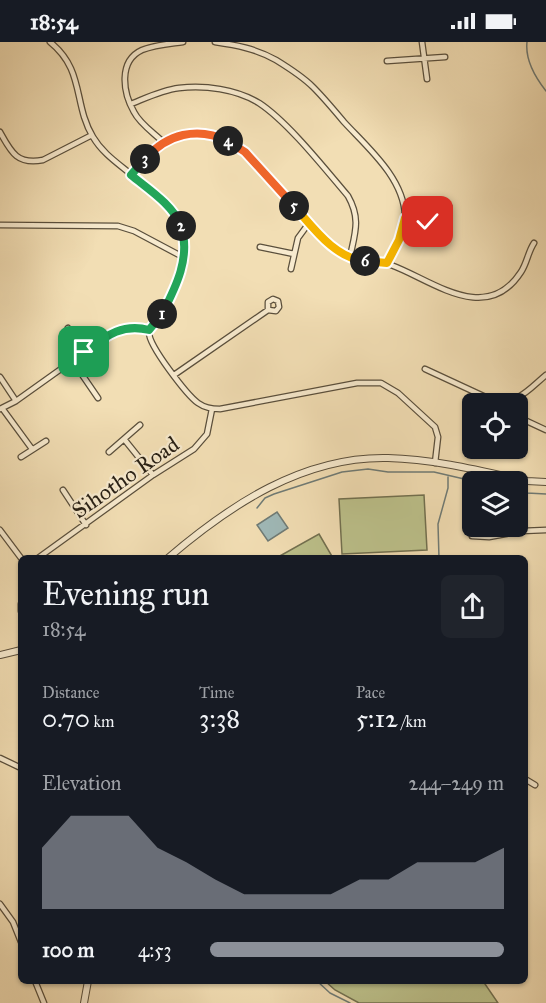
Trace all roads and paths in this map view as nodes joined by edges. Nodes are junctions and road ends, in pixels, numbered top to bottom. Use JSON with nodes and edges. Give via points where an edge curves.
{"nodes":[{"id":1,"x":50,"y":42,"type":"edge"},
{"id":2,"x":183,"y":42,"type":"edge"},
{"id":3,"x":215,"y":42,"type":"edge"},
{"id":4,"x":422,"y":42,"type":"edge"},
{"id":5,"x":445,"y":57,"type":"dead end"},
{"id":6,"x":424,"y":58,"type":"junction"},
{"id":7,"x":387,"y":61,"type":"dead end"},
{"id":8,"x":427,"y":79,"type":"dead end"},
{"id":9,"x":131,"y":105,"type":"junction"},
{"id":10,"x":0,"y":132,"type":"edge"},
{"id":11,"x":92,"y":135,"type":"junction"},
{"id":12,"x":163,"y":142,"type":"junction"},
{"id":13,"x":131,"y":175,"type":"junction"},
{"id":14,"x":449,"y":206,"type":"dead end"},
{"id":15,"x":405,"y":218,"type":"junction"},
{"id":16,"x":309,"y":223,"type":"junction"},
{"id":17,"x":0,"y":225,"type":"edge"},
{"id":18,"x":534,"y":243,"type":"dead end"},
{"id":19,"x":260,"y":247,"type":"dead end"},
{"id":20,"x":294,"y":254,"type":"junction"},
{"id":21,"x":183,"y":256,"type":"junction"},
{"id":22,"x":350,"y":257,"type":"junction"},
{"id":23,"x":387,"y":263,"type":"junction"},
{"id":24,"x":291,"y":269,"type":"dead end"},
{"id":25,"x":268,"y":310,"type":"dead end"},
{"id":26,"x":68,"y":328,"type":"dead end"},
{"id":27,"x":149,"y":330,"type":"junction"},
{"id":28,"x":84,"y":352,"type":"junction"},
{"id":29,"x":72,"y":360,"type":"junction"},
{"id":30,"x":425,"y":369,"type":"dead end"},
{"id":31,"x":174,"y":375,"type":"junction"},
{"id":32,"x":546,"y":375,"type":"edge"},
{"id":33,"x":0,"y":377,"type":"edge"},
{"id":34,"x":478,"y":393,"type":"edge"},
{"id":35,"x":528,"y":393,"type":"edge"},
{"id":36,"x":98,"y":398,"type":"dead end"},
{"id":37,"x":16,"y":400,"type":"junction"},
{"id":38,"x":1,"y":409,"type":"edge"},
{"id":39,"x":212,"y":409,"type":"junction"},
{"id":40,"x":528,"y":422,"type":"edge"},
{"id":41,"x":140,"y":425,"type":"dead end"},
{"id":42,"x":546,"y":430,"type":"edge"},
{"id":43,"x":124,"y":439,"type":"junction"},
{"id":44,"x":46,"y":441,"type":"dead end"},
{"id":45,"x":32,"y":449,"type":"junction"},
{"id":46,"x":109,"y":452,"type":"dead end"},
{"id":47,"x":21,"y":457,"type":"dead end"},
{"id":48,"x":435,"y":463,"type":"junction"},
{"id":49,"x":153,"y":475,"type":"junction"},
{"id":50,"x":546,"y":482,"type":"edge"},
{"id":51,"x":63,"y":490,"type":"dead end"},
{"id":52,"x":86,"y":525,"type":"junction"},
{"id":53,"x":0,"y":530,"type":"edge"},
{"id":54,"x":546,"y":530,"type":"edge"},
{"id":55,"x":528,"y":531,"type":"edge"},
{"id":56,"x":19,"y":555,"type":"edge"},
{"id":57,"x":42,"y":555,"type":"edge"},
{"id":58,"x":172,"y":555,"type":"edge"},
{"id":59,"x":18,"y":651,"type":"edge"},
{"id":60,"x":0,"y":655,"type":"edge"},
{"id":61,"x":0,"y":758,"type":"edge"},
{"id":62,"x":18,"y":767,"type":"edge"},
{"id":63,"x":528,"y":781,"type":"edge"},
{"id":64,"x":535,"y":785,"type":"dead end"},
{"id":65,"x":0,"y":904,"type":"edge"},
{"id":66,"x":18,"y":934,"type":"edge"},
{"id":67,"x":35,"y":984,"type":"edge"},
{"id":68,"x":87,"y":984,"type":"edge"},
{"id":69,"x":44,"y":1003,"type":"edge"},
{"id":70,"x":84,"y":1003,"type":"edge"}],
"edges":[{"from":1,"to":11,"type":"street","via":[[72,69]]},
{"from":2,"to":9,"type":"street","via":[[143,50],[131,59],[125,79]]},
{"from":3,"to":15,"type":"street","via":[[256,51],[312,87],[380,161],[400,194]]},
{"from":4,"to":6,"type":"street"},
{"from":5,"to":6,"type":"street"},
{"from":6,"to":7,"type":"street"},
{"from":6,"to":8,"type":"street"},
{"from":9,"to":12,"type":"street"},
{"from":9,"to":22,"type":"street","via":[[165,91],[196,87],[229,91],[259,104],[284,125],[348,196],[357,219]]},
{"from":10,"to":11,"type":"street","via":[[13,154],[35,162]]},
{"from":11,"to":13,"type":"street","via":[[111,159]]},
{"from":12,"to":13,"type":"street"},
{"from":12,"to":16,"type":"street","via":[[196,133],[230,142],[245,152]]},
{"from":13,"to":21,"type":"street","via":[[178,217]]},
{"from":14,"to":15,"type":"street","via":[[428,222]]},
{"from":15,"to":23,"type":"street"},
{"from":16,"to":20,"type":"street","via":[[300,234]]},
{"from":16,"to":22,"type":"street","via":[[335,249]]},
{"from":17,"to":21,"type":"street","via":[[118,226]]},
{"from":18,"to":23,"type":"street","via":[[516,279],[485,298],[460,295]]},
{"from":19,"to":20,"type":"street"},
{"from":20,"to":24,"type":"street"},
{"from":21,"to":27,"type":"street","via":[[180,277]]},
{"from":22,"to":23,"type":"street"},
{"from":25,"to":31,"type":"street"},
{"from":26,"to":28,"type":"street"},
{"from":27,"to":28,"type":"street","via":[[131,327],[110,334]]},
{"from":27,"to":31,"type":"street","via":[[155,347]]},
{"from":28,"to":29,"type":"street"},
{"from":29,"to":36,"type":"street"},
{"from":29,"to":37,"type":"street"},
{"from":30,"to":34,"type":"street"},
{"from":31,"to":39,"type":"street","via":[[192,399]]},
{"from":32,"to":35,"type":"street"},
{"from":33,"to":37,"type":"street"},
{"from":37,"to":38,"type":"street"},
{"from":38,"to":45,"type":"street"},
{"from":39,"to":48,"type":"street","via":[[357,383],[381,383],[435,427]]},
{"from":39,"to":49,"type":"street","name":"Sihotho Road","via":[[202,441]]},
{"from":40,"to":42,"type":"street"},
{"from":41,"to":43,"type":"street"},
{"from":43,"to":46,"type":"street"},
{"from":43,"to":49,"type":"street"},
{"from":44,"to":45,"type":"street"},
{"from":45,"to":47,"type":"street"},
{"from":48,"to":50,"type":"street","via":[[527,482]]},
{"from":48,"to":58,"type":"street","via":[[364,459],[314,468],[253,496]]},
{"from":49,"to":52,"type":"street","name":"Sihotho Road"},
{"from":51,"to":52,"type":"street"},
{"from":52,"to":57,"type":"street","name":"Sihotho Road"},
{"from":53,"to":56,"type":"street"},
{"from":54,"to":55,"type":"street"},
{"from":59,"to":60,"type":"street"},
{"from":61,"to":62,"type":"street"},
{"from":63,"to":64,"type":"street"},
{"from":65,"to":66,"type":"street"},
{"from":67,"to":69,"type":"street"},
{"from":68,"to":70,"type":"street"}]}
